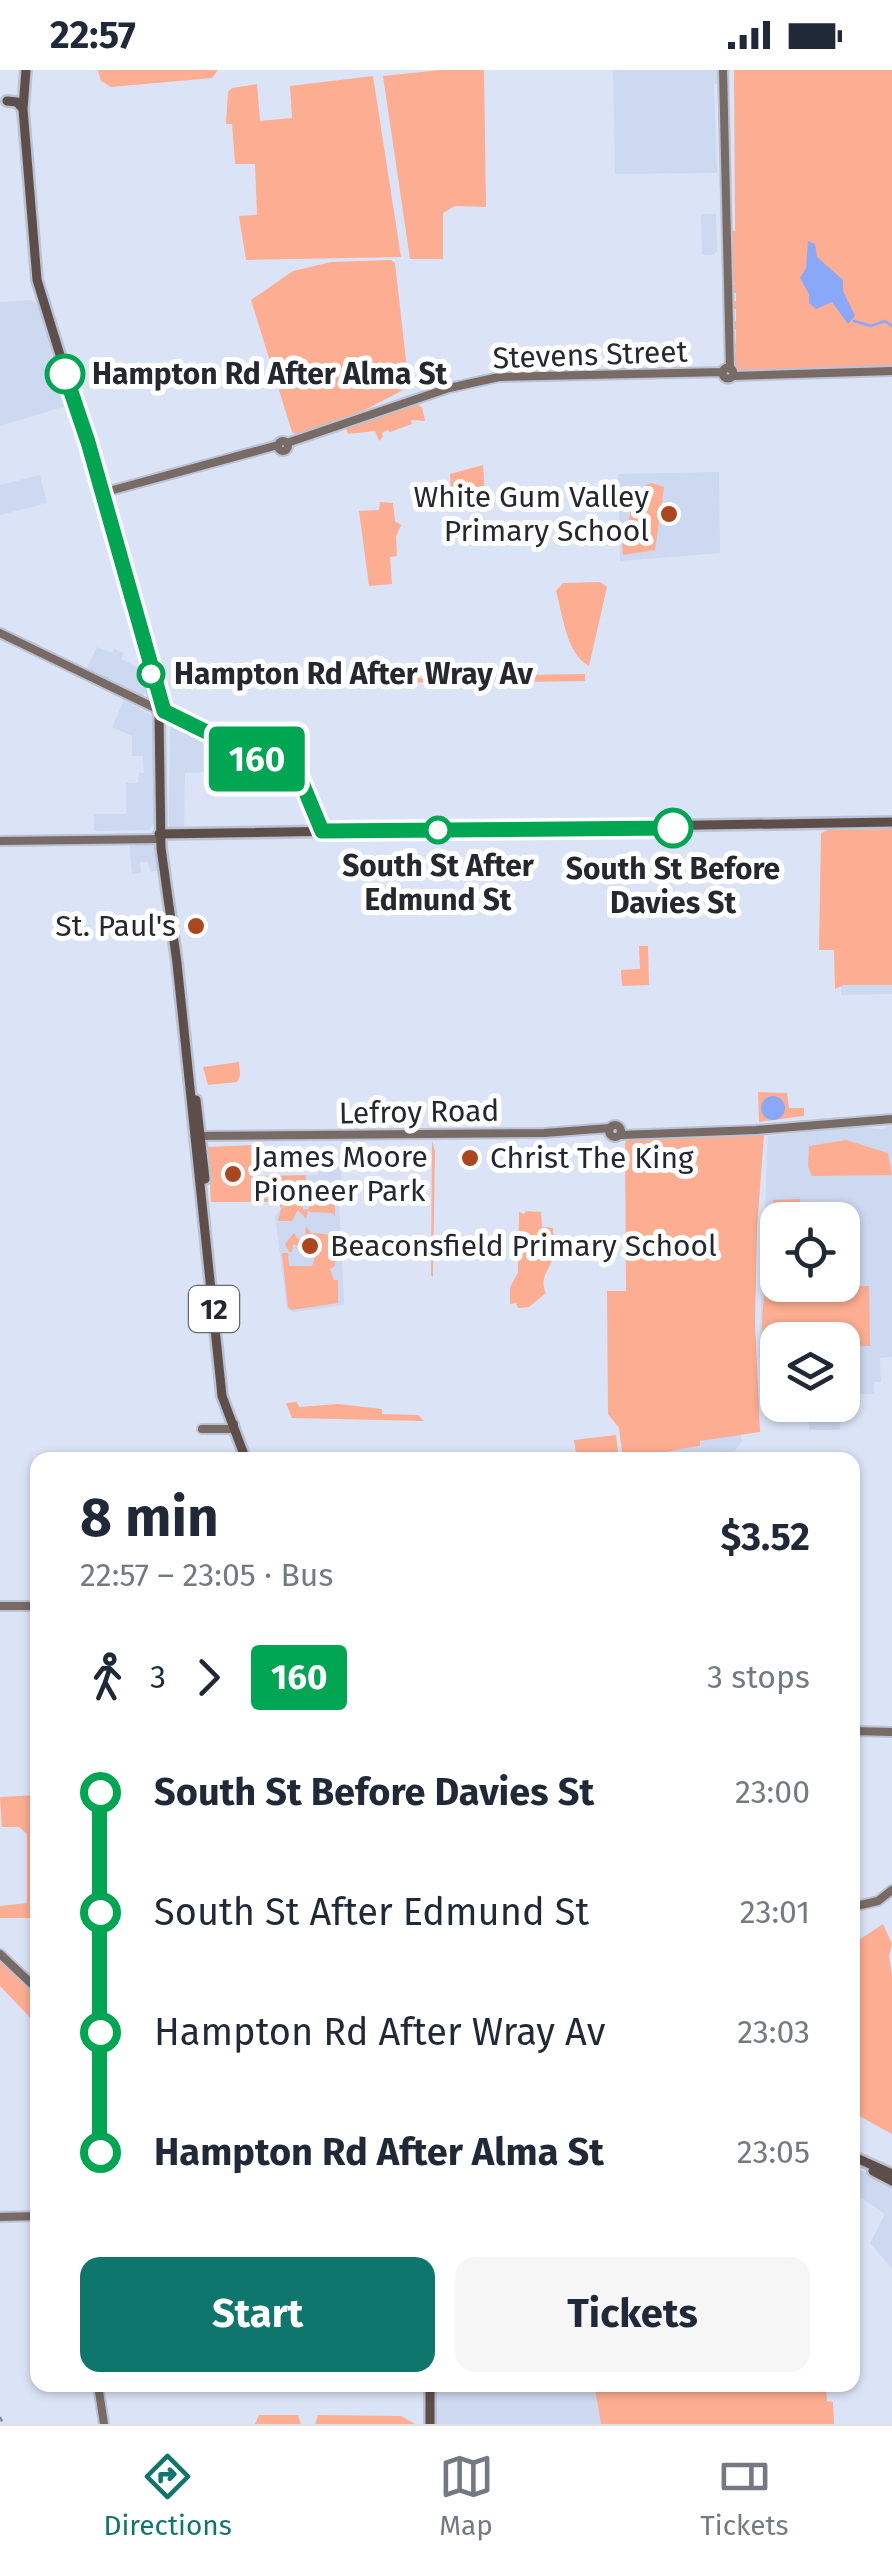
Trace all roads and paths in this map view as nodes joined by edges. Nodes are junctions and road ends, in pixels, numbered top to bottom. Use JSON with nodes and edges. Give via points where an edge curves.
{"nodes":[{"id":1,"x":28,"y":70,"type":"edge"},
{"id":2,"x":723,"y":70,"type":"edge"},
{"id":3,"x":8,"y":101,"type":"dead end"},
{"id":4,"x":23,"y":108,"type":"junction"},
{"id":5,"x":728,"y":370,"type":"junction"},
{"id":6,"x":892,"y":371,"type":"edge"},
{"id":7,"x":104,"y":493,"type":"junction"},
{"id":8,"x":0,"y":632,"type":"edge"},
{"id":9,"x":152,"y":678,"type":"junction"},
{"id":10,"x":153,"y":690,"type":"junction"},
{"id":11,"x":141,"y":701,"type":"junction"},
{"id":12,"x":161,"y":713,"type":"junction"},
{"id":13,"x":892,"y":825,"type":"edge"},
{"id":14,"x":642,"y":828,"type":"junction"},
{"id":15,"x":162,"y":837,"type":"junction"},
{"id":16,"x":315,"y":837,"type":"junction"},
{"id":17,"x":0,"y":838,"type":"edge"},
{"id":18,"x":892,"y":1117,"type":"edge"},
{"id":19,"x":198,"y":1139,"type":"junction"},
{"id":20,"x":233,"y":1424,"type":"junction"},
{"id":21,"x":245,"y":1452,"type":"edge"},
{"id":22,"x":0,"y":1604,"type":"edge"},
{"id":23,"x":30,"y":1604,"type":"edge"},
{"id":24,"x":860,"y":1731,"type":"edge"},
{"id":25,"x":892,"y":1732,"type":"edge"},
{"id":26,"x":892,"y":1890,"type":"edge"},
{"id":27,"x":860,"y":1905,"type":"edge"},
{"id":28,"x":0,"y":1954,"type":"edge"},
{"id":29,"x":30,"y":1982,"type":"edge"},
{"id":30,"x":860,"y":2160,"type":"edge"},
{"id":31,"x":892,"y":2178,"type":"edge"},
{"id":32,"x":30,"y":2216,"type":"edge"},
{"id":33,"x":0,"y":2217,"type":"edge"},
{"id":34,"x":99,"y":2392,"type":"edge"},
{"id":35,"x":428,"y":2392,"type":"edge"},
{"id":36,"x":104,"y":2424,"type":"edge"},
{"id":37,"x":428,"y":2424,"type":"edge"}],
"edges":[{"from":1,"to":4,"type":"main road","number":"12"},
{"from":1,"to":7,"type":"main road","number":"12","via":[[42,279]]},
{"from":2,"to":5,"type":"street"},
{"from":3,"to":4,"type":"main road"},
{"from":4,"to":7,"type":"main road","number":"12","via":[[37,280]]},
{"from":5,"to":6,"type":"street","name":"Stevens Street"},
{"from":5,"to":7,"type":"street","name":"Stevens Street","via":[[499,378]]},
{"from":7,"to":9,"type":"main road","number":"12"},
{"from":8,"to":11,"type":"street"},
{"from":9,"to":10,"type":"main road","number":"12"},
{"from":9,"to":12,"type":"main road","number":"12"},
{"from":10,"to":11,"type":"street"},
{"from":10,"to":12,"type":"main road","number":"12"},
{"from":11,"to":12,"type":"street"},
{"from":12,"to":15,"type":"main road","number":"12"},
{"from":12,"to":16,"type":"street","via":[[294,777]]},
{"from":13,"to":14,"type":"main road"},
{"from":14,"to":16,"type":"main road"},
{"from":14,"to":16,"type":"main road"},
{"from":15,"to":16,"type":"main road"},
{"from":15,"to":16,"type":"main road"},
{"from":15,"to":17,"type":"street"},
{"from":15,"to":19,"type":"main road","number":"12"},
{"from":18,"to":19,"type":"street","name":"Lefroy Road","via":[[616,1132]]},
{"from":19,"to":20,"type":"main road","number":"12"},
{"from":20,"to":20,"type":"street","via":[[202,1429],[217,1425]]},
{"from":20,"to":21,"type":"main road","number":"12"},
{"from":22,"to":23,"type":"street"},
{"from":24,"to":25,"type":"street"},
{"from":26,"to":27,"type":"street"},
{"from":28,"to":29,"type":"street"},
{"from":30,"to":31,"type":"main road"},
{"from":32,"to":33,"type":"street"},
{"from":34,"to":36,"type":"street"},
{"from":35,"to":37,"type":"main road"}]}
